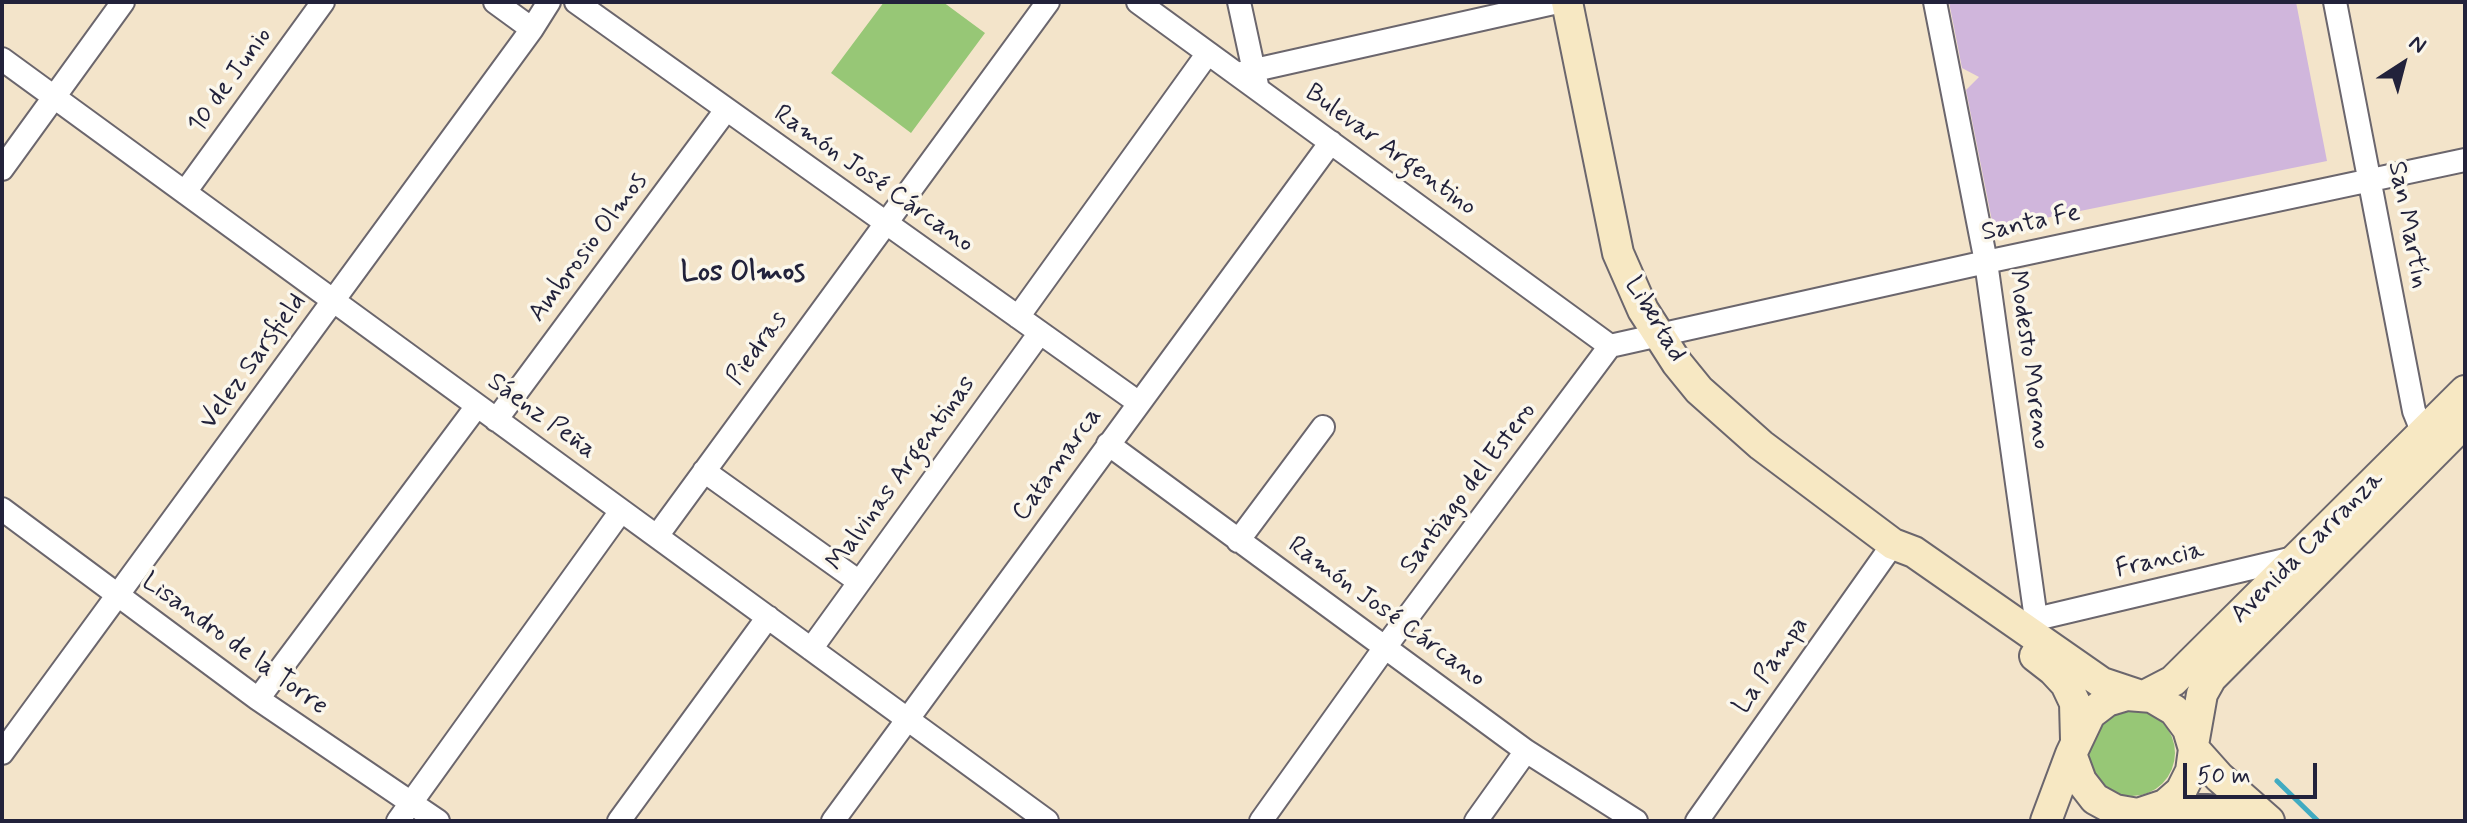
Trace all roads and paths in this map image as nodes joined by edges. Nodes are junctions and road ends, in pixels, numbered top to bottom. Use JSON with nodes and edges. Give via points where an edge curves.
{"nodes":[{"id":1,"x":123,"y":2,"type":"edge"},
{"id":2,"x":323,"y":2,"type":"edge"},
{"id":3,"x":495,"y":2,"type":"edge"},
{"id":4,"x":549,"y":2,"type":"edge"},
{"id":5,"x":576,"y":2,"type":"edge"},
{"id":6,"x":1048,"y":2,"type":"edge"},
{"id":7,"x":1138,"y":2,"type":"edge"},
{"id":8,"x":1239,"y":2,"type":"edge"},
{"id":9,"x":1558,"y":2,"type":"edge"},
{"id":10,"x":1567,"y":2,"type":"edge"},
{"id":11,"x":1935,"y":2,"type":"edge"},
{"id":12,"x":2335,"y":2,"type":"edge"},
{"id":13,"x":532,"y":29,"type":"junction"},
{"id":14,"x":1208,"y":53,"type":"junction"},
{"id":15,"x":2,"y":59,"type":"edge"},
{"id":16,"x":1249,"y":78,"type":"junction"},
{"id":17,"x":54,"y":97,"type":"junction"},
{"id":18,"x":726,"y":110,"type":"junction"},
{"id":19,"x":1331,"y":142,"type":"junction"},
{"id":20,"x":2465,"y":160,"type":"edge"},
{"id":21,"x":2,"y":169,"type":"edge"},
{"id":22,"x":2371,"y":181,"type":"junction"},
{"id":23,"x":185,"y":192,"type":"junction"},
{"id":24,"x":885,"y":223,"type":"junction"},
{"id":25,"x":1986,"y":262,"type":"junction"},
{"id":26,"x":334,"y":301,"type":"junction"},
{"id":27,"x":1018,"y":317,"type":"junction"},
{"id":28,"x":1039,"y":334,"type":"junction"},
{"id":29,"x":1660,"y":337,"type":"junction"},
{"id":30,"x":1610,"y":346,"type":"junction"},
{"id":31,"x":2465,"y":391,"type":"edge"},
{"id":32,"x":1139,"y":403,"type":"junction"},
{"id":33,"x":477,"y":406,"type":"junction"},
{"id":34,"x":496,"y":420,"type":"junction"},
{"id":35,"x":2465,"y":422,"type":"edge"},
{"id":36,"x":1323,"y":427,"type":"dead end"},
{"id":37,"x":1108,"y":444,"type":"junction"},
{"id":38,"x":2428,"y":444,"type":"junction"},
{"id":39,"x":704,"y":471,"type":"junction"},
{"id":40,"x":2,"y":509,"type":"edge"},
{"id":41,"x":621,"y":511,"type":"junction"},
{"id":42,"x":657,"y":536,"type":"junction"},
{"id":43,"x":1238,"y":541,"type":"junction"},
{"id":44,"x":1893,"y":544,"type":"junction"},
{"id":45,"x":2298,"y":557,"type":"junction"},
{"id":46,"x":858,"y":581,"type":"junction"},
{"id":47,"x":117,"y":596,"type":"junction"},
{"id":48,"x":768,"y":617,"type":"junction"},
{"id":49,"x":2031,"y":624,"type":"junction"},
{"id":50,"x":1386,"y":646,"type":"junction"},
{"id":51,"x":811,"y":649,"type":"junction"},
{"id":52,"x":2141,"y":695,"type":"junction"},
{"id":53,"x":258,"y":699,"type":"junction"},
{"id":54,"x":907,"y":719,"type":"junction"},
{"id":55,"x":2193,"y":747,"type":"junction"},
{"id":56,"x":2073,"y":748,"type":"junction"},
{"id":57,"x":1526,"y":751,"type":"junction"},
{"id":58,"x":2,"y":753,"type":"edge"},
{"id":59,"x":405,"y":812,"type":"edge"},
{"id":60,"x":2137,"y":815,"type":"edge"},
{"id":61,"x":438,"y":821,"type":"edge"},
{"id":62,"x":619,"y":821,"type":"edge"},
{"id":63,"x":833,"y":821,"type":"edge"},
{"id":64,"x":1047,"y":821,"type":"edge"},
{"id":65,"x":1261,"y":821,"type":"edge"},
{"id":66,"x":1476,"y":821,"type":"edge"},
{"id":67,"x":1636,"y":821,"type":"edge"},
{"id":68,"x":1697,"y":821,"type":"edge"},
{"id":69,"x":2046,"y":821,"type":"edge"},
{"id":70,"x":2242,"y":821,"type":"edge"},
{"id":71,"x":2269,"y":821,"type":"edge"}],
"edges":[{"from":1,"to":17,"type":"street"},
{"from":2,"to":23,"type":"street","name":"10 de Junio"},
{"from":3,"to":13,"type":"street"},
{"from":4,"to":13,"type":"street","name":"Velez Sarsfield"},
{"from":5,"to":18,"type":"street","name":"Ramón José Cárcano"},
{"from":6,"to":24,"type":"street","name":"Piedras"},
{"from":7,"to":14,"type":"street","name":"Bulevar Argentino"},
{"from":8,"to":16,"type":"street"},
{"from":9,"to":16,"type":"street"},
{"from":10,"to":29,"type":"main road","name":"Libertad","via":[[1611,229],[1627,277]]},
{"from":11,"to":25,"type":"street","name":"Modesto Moreno"},
{"from":12,"to":22,"type":"street","name":"San Martín"},
{"from":13,"to":26,"type":"street","name":"Velez Sarsfield"},
{"from":14,"to":16,"type":"street","name":"Bulevar Argentino"},
{"from":14,"to":27,"type":"street"},
{"from":15,"to":17,"type":"street","name":"Sáenz Peña"},
{"from":16,"to":19,"type":"street","name":"Bulevar Argentino"},
{"from":17,"to":21,"type":"street"},
{"from":17,"to":23,"type":"street","name":"Sáenz Peña"},
{"from":18,"to":24,"type":"street","name":"Ramón José Cárcano"},
{"from":18,"to":34,"type":"street","name":"Ambrosio Olmos"},
{"from":19,"to":30,"type":"street","name":"Bulevar Argentino"},
{"from":19,"to":32,"type":"street","name":"Catamarca"},
{"from":20,"to":22,"type":"street","name":"Santa Fe"},
{"from":22,"to":25,"type":"street","name":"Santa Fe"},
{"from":22,"to":38,"type":"street","name":"San Martín","via":[[2414,411]]},
{"from":23,"to":26,"type":"street","name":"Sáenz Peña"},
{"from":24,"to":27,"type":"street","name":"Ramón José Cárcano"},
{"from":24,"to":39,"type":"street","name":"Piedras"},
{"from":25,"to":29,"type":"street","name":"Santa Fe"},
{"from":25,"to":49,"type":"street","name":"Modesto Moreno"},
{"from":26,"to":33,"type":"street","name":"Sáenz Peña"},
{"from":26,"to":47,"type":"street","name":"Velez Sarsfield"},
{"from":27,"to":28,"type":"street","name":"Ramón José Cárcano"},
{"from":28,"to":32,"type":"street","name":"Ramón José Cárcano"},
{"from":28,"to":46,"type":"street","name":"Malvinas Argentinas"},
{"from":29,"to":30,"type":"street","name":"Santa Fe"},
{"from":29,"to":44,"type":"main road","name":"Libertad","via":[[1699,390],[1738,426]]},
{"from":30,"to":50,"type":"street","name":"Santiago del Estero"},
{"from":31,"to":38,"type":"main road","name":"Avenida Carranza"},
{"from":32,"to":37,"type":"street","name":"Catamarca"},
{"from":33,"to":34,"type":"street","name":"Sáenz Peña"},
{"from":33,"to":53,"type":"street"},
{"from":34,"to":41,"type":"street","name":"Sáenz Peña"},
{"from":35,"to":38,"type":"main road","name":"Avenida Carranza"},
{"from":36,"to":43,"type":"street"},
{"from":37,"to":43,"type":"street","name":"Ramón José Cárcano"},
{"from":37,"to":54,"type":"street","name":"Catamarca"},
{"from":38,"to":45,"type":"main road","name":"Avenida Carranza"},
{"from":38,"to":55,"type":"main road","name":"Avenida Carranza","via":[[2211,678],[2202,694]]},
{"from":39,"to":42,"type":"street","name":"Piedras"},
{"from":39,"to":46,"type":"street"},
{"from":40,"to":47,"type":"street","name":"Lisandro de la Torre"},
{"from":41,"to":42,"type":"street","name":"Sáenz Peña"},
{"from":41,"to":59,"type":"street"},
{"from":42,"to":48,"type":"street","name":"Sáenz Peña"},
{"from":43,"to":50,"type":"street","name":"Ramón José Cárcano"},
{"from":44,"to":49,"type":"main road","name":"Libertad"},
{"from":44,"to":56,"type":"main road","name":"Libertad","via":[[1908,563],[2066,684],[2075,703]]},
{"from":44,"to":68,"type":"street","name":"La Pampa"},
{"from":45,"to":49,"type":"street","name":"Francia"},
{"from":45,"to":52,"type":"main road","name":"Avenida Carranza","via":[[2173,681]]},
{"from":46,"to":51,"type":"street","name":"Malvinas Argentinas"},
{"from":47,"to":53,"type":"street","name":"Lisandro de la Torre"},
{"from":47,"to":58,"type":"street","name":"Velez Sarsfield"},
{"from":48,"to":51,"type":"street","name":"Sáenz Peña"},
{"from":48,"to":62,"type":"street"},
{"from":49,"to":52,"type":"main road","name":"Libertad","via":[[2102,683]]},
{"from":50,"to":57,"type":"street","name":"Ramón José Cárcano"},
{"from":50,"to":65,"type":"street","name":"Santiago del Estero"},
{"from":51,"to":54,"type":"street","name":"Sáenz Peña"},
{"from":52,"to":55,"type":"main road","via":[[2174,710]]},
{"from":52,"to":56,"type":"main road","via":[[2117,697],[2097,707]]},
{"from":53,"to":59,"type":"street","name":"Lisandro de la Torre"},
{"from":54,"to":63,"type":"street","name":"Catamarca"},
{"from":54,"to":64,"type":"street","name":"Sáenz Peña"},
{"from":55,"to":60,"type":"main road","via":[[2191,771],[2181,791],[2165,805]]},
{"from":55,"to":71,"type":"main road"},
{"from":56,"to":60,"type":"main road","via":[[2081,781],[2095,799]]},
{"from":56,"to":69,"type":"main road"},
{"from":57,"to":66,"type":"street"},
{"from":57,"to":67,"type":"street","name":"Ramón José Cárcano"},
{"from":59,"to":61,"type":"street","name":"Lisandro de la Torre"},
{"from":60,"to":70,"type":"main road","via":[[2208,810]]}]}
